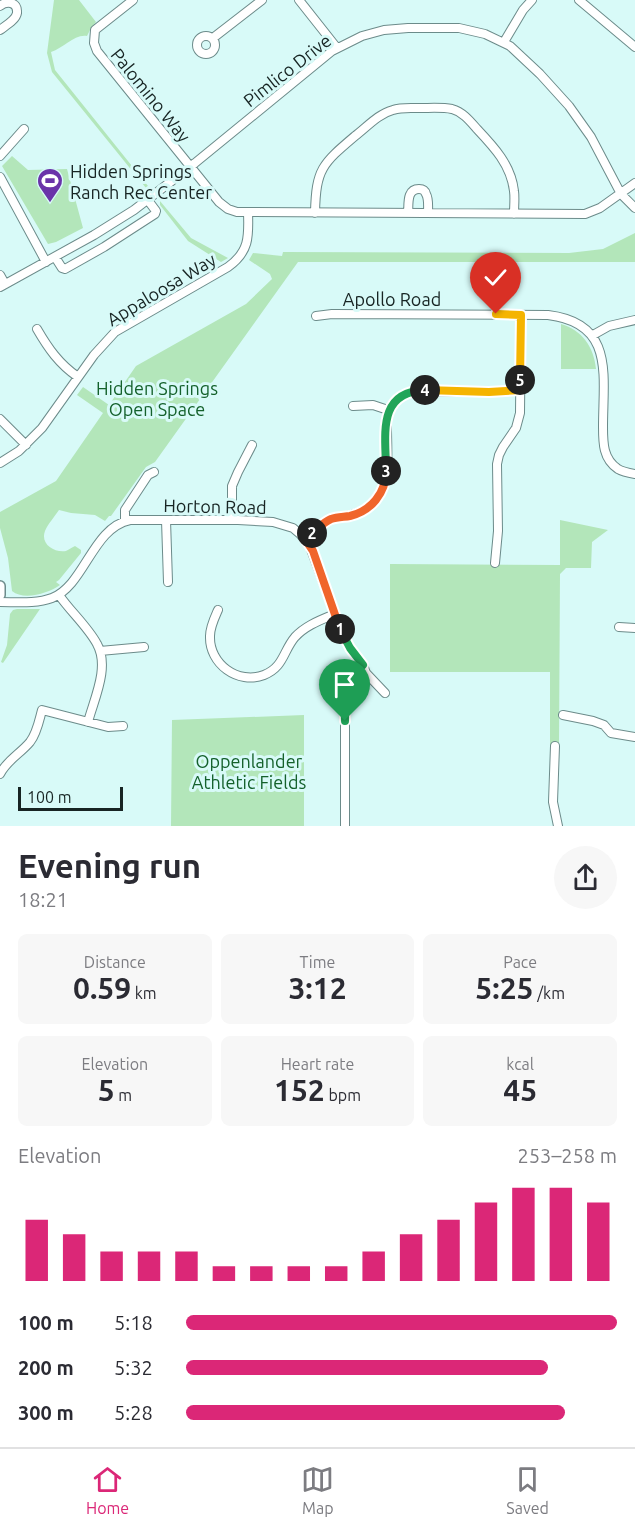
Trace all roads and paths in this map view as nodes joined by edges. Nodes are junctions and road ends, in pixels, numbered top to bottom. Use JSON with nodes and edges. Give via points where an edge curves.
{"nodes":[{"id":1,"x":133,"y":0,"type":"edge"},
{"id":2,"x":262,"y":0,"type":"edge"},
{"id":3,"x":298,"y":0,"type":"edge"},
{"id":4,"x":532,"y":0,"type":"edge"},
{"id":5,"x":579,"y":0,"type":"edge"},
{"id":6,"x":0,"y":6,"type":"edge"},
{"id":7,"x":0,"y":30,"type":"edge"},
{"id":8,"x":213,"y":38,"type":"dead end"},
{"id":9,"x":504,"y":42,"type":"junction"},
{"id":10,"x":635,"y":47,"type":"edge"},
{"id":11,"x":337,"y":48,"type":"junction"},
{"id":12,"x":24,"y":129,"type":"dead end"},
{"id":13,"x":0,"y":156,"type":"edge"},
{"id":14,"x":190,"y":167,"type":"junction"},
{"id":15,"x":0,"y":177,"type":"edge"},
{"id":16,"x":635,"y":183,"type":"edge"},
{"id":17,"x":621,"y":194,"type":"junction"},
{"id":18,"x":147,"y":198,"type":"junction"},
{"id":19,"x":635,"y":208,"type":"edge"},
{"id":20,"x":248,"y":213,"type":"junction"},
{"id":21,"x":315,"y":213,"type":"junction"},
{"id":22,"x":408,"y":213,"type":"junction"},
{"id":23,"x":428,"y":213,"type":"junction"},
{"id":24,"x":514,"y":213,"type":"junction"},
{"id":25,"x":56,"y":257,"type":"junction"},
{"id":26,"x":46,"y":262,"type":"junction"},
{"id":27,"x":0,"y":275,"type":"edge"},
{"id":28,"x":3,"y":285,"type":"edge"},
{"id":29,"x":521,"y":315,"type":"junction"},
{"id":30,"x":316,"y":316,"type":"dead end"},
{"id":31,"x":635,"y":320,"type":"edge"},
{"id":32,"x":37,"y":328,"type":"dead end"},
{"id":33,"x":593,"y":336,"type":"junction"},
{"id":34,"x":78,"y":377,"type":"junction"},
{"id":35,"x":520,"y":390,"type":"junction"},
{"id":36,"x":353,"y":406,"type":"dead end"},
{"id":37,"x":388,"y":410,"type":"junction"},
{"id":38,"x":0,"y":419,"type":"edge"},
{"id":39,"x":26,"y":445,"type":"junction"},
{"id":40,"x":252,"y":445,"type":"dead end"},
{"id":41,"x":0,"y":463,"type":"edge"},
{"id":42,"x":154,"y":472,"type":"dead end"},
{"id":43,"x":635,"y":474,"type":"edge"},
{"id":44,"x":166,"y":520,"type":"junction"},
{"id":45,"x":232,"y":520,"type":"junction"},
{"id":46,"x":124,"y":521,"type":"junction"},
{"id":47,"x":305,"y":539,"type":"junction"},
{"id":48,"x":495,"y":563,"type":"dead end"},
{"id":49,"x":168,"y":582,"type":"dead end"},
{"id":50,"x":0,"y":586,"type":"edge"},
{"id":51,"x":59,"y":595,"type":"junction"},
{"id":52,"x":0,"y":596,"type":"edge"},
{"id":53,"x":0,"y":602,"type":"edge"},
{"id":54,"x":218,"y":610,"type":"dead end"},
{"id":55,"x":335,"y":614,"type":"junction"},
{"id":56,"x":619,"y":627,"type":"dead end"},
{"id":57,"x":635,"y":628,"type":"edge"},
{"id":58,"x":144,"y":648,"type":"dead end"},
{"id":59,"x":100,"y":651,"type":"junction"},
{"id":60,"x":363,"y":665,"type":"junction"},
{"id":61,"x":385,"y":693,"type":"dead end"},
{"id":62,"x":563,"y":716,"type":"dead end"},
{"id":63,"x":88,"y":722,"type":"junction"},
{"id":64,"x":123,"y":726,"type":"dead end"},
{"id":65,"x":635,"y":737,"type":"edge"},
{"id":66,"x":555,"y":746,"type":"dead end"},
{"id":67,"x":0,"y":774,"type":"edge"},
{"id":68,"x":345,"y":826,"type":"edge"},
{"id":69,"x":558,"y":826,"type":"edge"}],
"edges":[{"from":1,"to":14,"type":"street","name":"Palomino Way","via":[[96,30],[94,43]]},
{"from":2,"to":8,"type":"street"},
{"from":3,"to":11,"type":"street"},
{"from":4,"to":9,"type":"street"},
{"from":5,"to":10,"type":"street"},
{"from":6,"to":7,"type":"street","via":[[14,4],[17,14]]},
{"from":9,"to":11,"type":"street","name":"Pimlico Drive","via":[[466,29],[408,28],[371,33]]},
{"from":9,"to":17,"type":"street","name":"Pimlico Drive","via":[[569,106],[597,147]]},
{"from":11,"to":14,"type":"street","name":"Pimlico Drive"},
{"from":12,"to":13,"type":"street"},
{"from":14,"to":18,"type":"street","name":"Pimlico Drive"},
{"from":14,"to":20,"type":"street","name":"Palomino Way","via":[[219,202],[228,209]]},
{"from":15,"to":26,"type":"street"},
{"from":16,"to":17,"type":"street","name":"Palomino Way"},
{"from":17,"to":19,"type":"street","name":"Pimlico Drive"},
{"from":17,"to":24,"type":"street","name":"Palomino Way","via":[[585,214]]},
{"from":18,"to":25,"type":"street","name":"Pimlico Drive","via":[[114,223]]},
{"from":18,"to":25,"type":"street","via":[[155,214],[105,247],[65,269]]},
{"from":20,"to":21,"type":"street","name":"Palomino Way"},
{"from":20,"to":34,"type":"street","name":"Appaloosa Way","via":[[246,245],[234,262],[115,332]]},
{"from":21,"to":22,"type":"street","name":"Palomino Way"},
{"from":21,"to":24,"type":"street","via":[[317,181],[328,159],[394,109],[443,108],[467,118],[503,158],[514,191]]},
{"from":22,"to":23,"type":"street","name":"Palomino Way"},
{"from":22,"to":23,"type":"street","via":[[410,194],[420,189],[427,194]]},
{"from":23,"to":24,"type":"street","name":"Palomino Way"},
{"from":25,"to":26,"type":"street","name":"Pimlico Drive"},
{"from":26,"to":28,"type":"street","name":"Pimlico Drive"},
{"from":27,"to":28,"type":"street"},
{"from":29,"to":30,"type":"street","name":"Apollo Road"},
{"from":29,"to":33,"type":"street","name":"Apollo Road","via":[[566,318]]},
{"from":29,"to":35,"type":"street"},
{"from":31,"to":33,"type":"street","via":[[609,326]]},
{"from":32,"to":34,"type":"street","via":[[51,353]]},
{"from":33,"to":43,"type":"street","via":[[603,364],[604,449],[618,469]]},
{"from":34,"to":39,"type":"street","name":"Appaloosa Way"},
{"from":35,"to":37,"type":"street","via":[[415,391],[399,397]]},
{"from":35,"to":48,"type":"street","via":[[516,428],[497,464]]},
{"from":36,"to":37,"type":"street","via":[[373,405]]},
{"from":37,"to":47,"type":"street","via":[[386,475],[375,502],[363,511],[325,522]]},
{"from":38,"to":39,"type":"street"},
{"from":39,"to":41,"type":"street","name":"Appaloosa Way"},
{"from":40,"to":45,"type":"street","via":[[233,484]]},
{"from":42,"to":46,"type":"street","name":"Horton Road","via":[[136,492],[125,510]]},
{"from":44,"to":45,"type":"street","name":"Horton Road"},
{"from":44,"to":46,"type":"street","name":"Horton Road"},
{"from":44,"to":49,"type":"street"},
{"from":45,"to":47,"type":"street","name":"Horton Road","via":[[277,522]]},
{"from":46,"to":51,"type":"street","name":"Horton Road","via":[[111,529]]},
{"from":47,"to":55,"type":"street"},
{"from":50,"to":52,"type":"main road"},
{"from":51,"to":53,"type":"street","via":[[43,601]]},
{"from":51,"to":59,"type":"street"},
{"from":54,"to":55,"type":"street","via":[[209,634],[212,652],[227,670],[250,677],[275,668],[301,632]]},
{"from":55,"to":60,"type":"street","via":[[350,648]]},
{"from":56,"to":57,"type":"street"},
{"from":58,"to":59,"type":"street"},
{"from":59,"to":63,"type":"street","via":[[101,672]]},
{"from":60,"to":61,"type":"street"},
{"from":60,"to":68,"type":"street","via":[[349,679],[345,698]]},
{"from":62,"to":65,"type":"street","via":[[593,721],[611,733]]},
{"from":63,"to":64,"type":"street"},
{"from":63,"to":67,"type":"street","via":[[42,710],[34,736]]},
{"from":66,"to":69,"type":"street","via":[[553,802]]}]}
